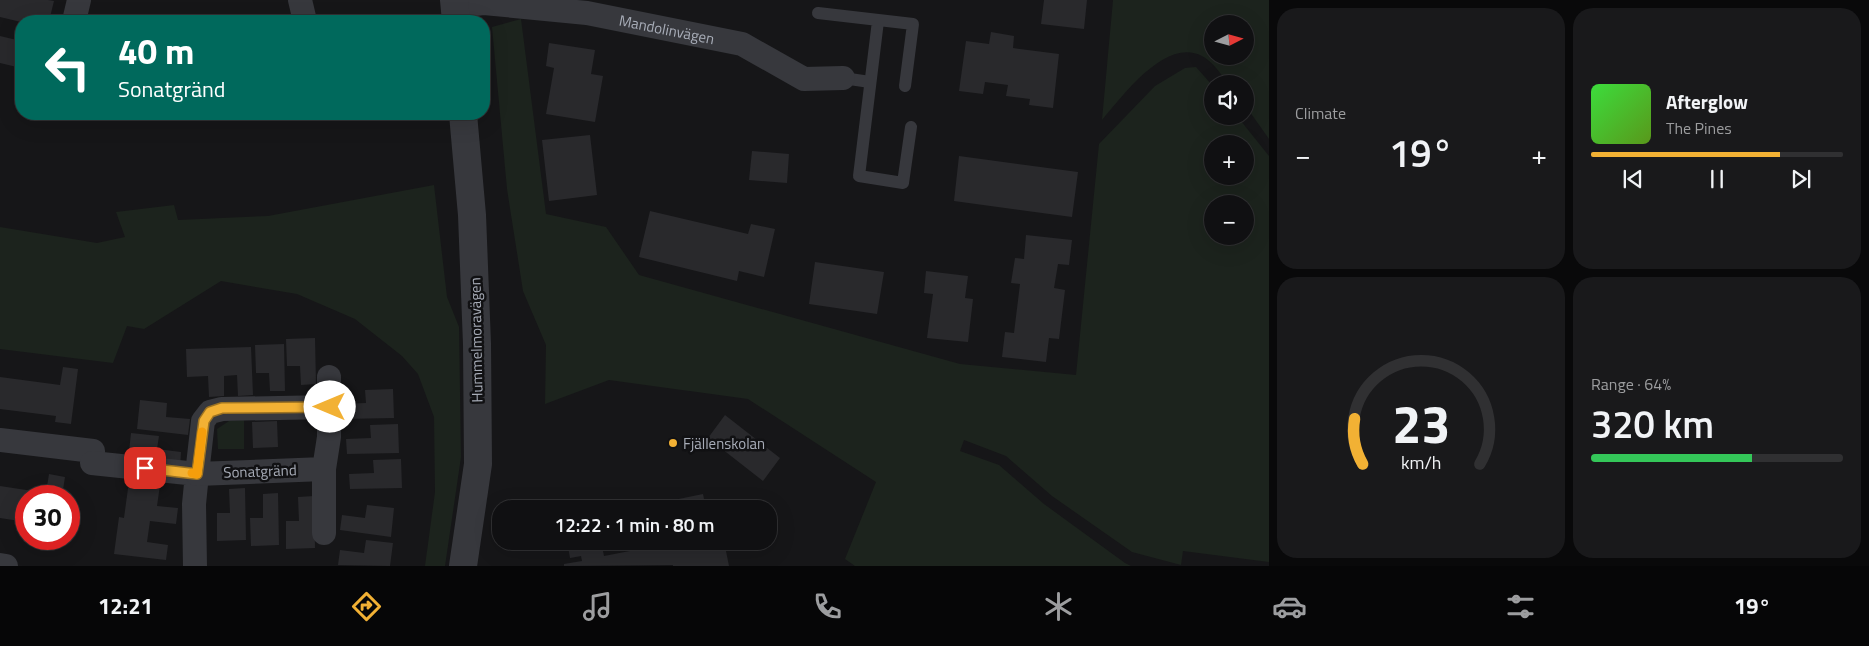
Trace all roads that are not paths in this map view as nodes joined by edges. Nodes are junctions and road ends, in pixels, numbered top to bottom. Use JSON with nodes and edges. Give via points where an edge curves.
{"nodes":[{"id":1,"x":78,"y":0,"type":"edge"},
{"id":2,"x":300,"y":0,"type":"edge"},
{"id":3,"x":455,"y":9,"type":"edge"},
{"id":4,"x":818,"y":13,"type":"dead end"},
{"id":5,"x":75,"y":15,"type":"edge"},
{"id":6,"x":304,"y":15,"type":"edge"},
{"id":7,"x":878,"y":20,"type":"junction"},
{"id":8,"x":843,"y":78,"type":"joint"},
{"id":9,"x":870,"y":82,"type":"junction"},
{"id":10,"x":905,"y":86,"type":"dead end"},
{"id":11,"x":464,"y":120,"type":"edge"},
{"id":12,"x":911,"y":127,"type":"dead end"},
{"id":13,"x":329,"y":377,"type":"dead end"},
{"id":14,"x":330,"y":407,"type":"junction"},
{"id":15,"x":0,"y":440,"type":"edge"},
{"id":16,"x":324,"y":469,"type":"junction"},
{"id":17,"x":197,"y":474,"type":"junction"},
{"id":18,"x":324,"y":533,"type":"dead end"},
{"id":19,"x":0,"y":565,"type":"edge"},
{"id":20,"x":6,"y":566,"type":"edge"},
{"id":21,"x":195,"y":566,"type":"edge"},
{"id":22,"x":462,"y":566,"type":"edge"}],
"edges":[{"from":1,"to":5,"type":"street"},
{"from":2,"to":6,"type":"street"},
{"from":3,"to":8,"type":"street","name":"Mandolinvägen","via":[[484,3],[587,13],[742,44],[804,79]]},
{"from":4,"to":7,"type":"lane"},
{"from":7,"to":9,"type":"lane"},
{"from":7,"to":10,"type":"lane","via":[[913,24]]},
{"from":8,"to":9,"type":"lane","name":"Mandolinvägen"},
{"from":9,"to":12,"type":"lane","via":[[859,176],[903,183]]},
{"from":11,"to":22,"type":"street","name":"Hummelmoravägen","via":[[472,214],[478,464]]},
{"from":13,"to":14,"type":"street"},
{"from":14,"to":16,"type":"street"},
{"from":14,"to":17,"type":"street","via":[[222,408],[210,412],[204,421]]},
{"from":15,"to":17,"type":"street","name":"Sonatgränd"},
{"from":16,"to":17,"type":"street","name":"Sonatgränd"},
{"from":16,"to":18,"type":"street"},
{"from":17,"to":21,"type":"street"},
{"from":19,"to":20,"type":"street"}]}
